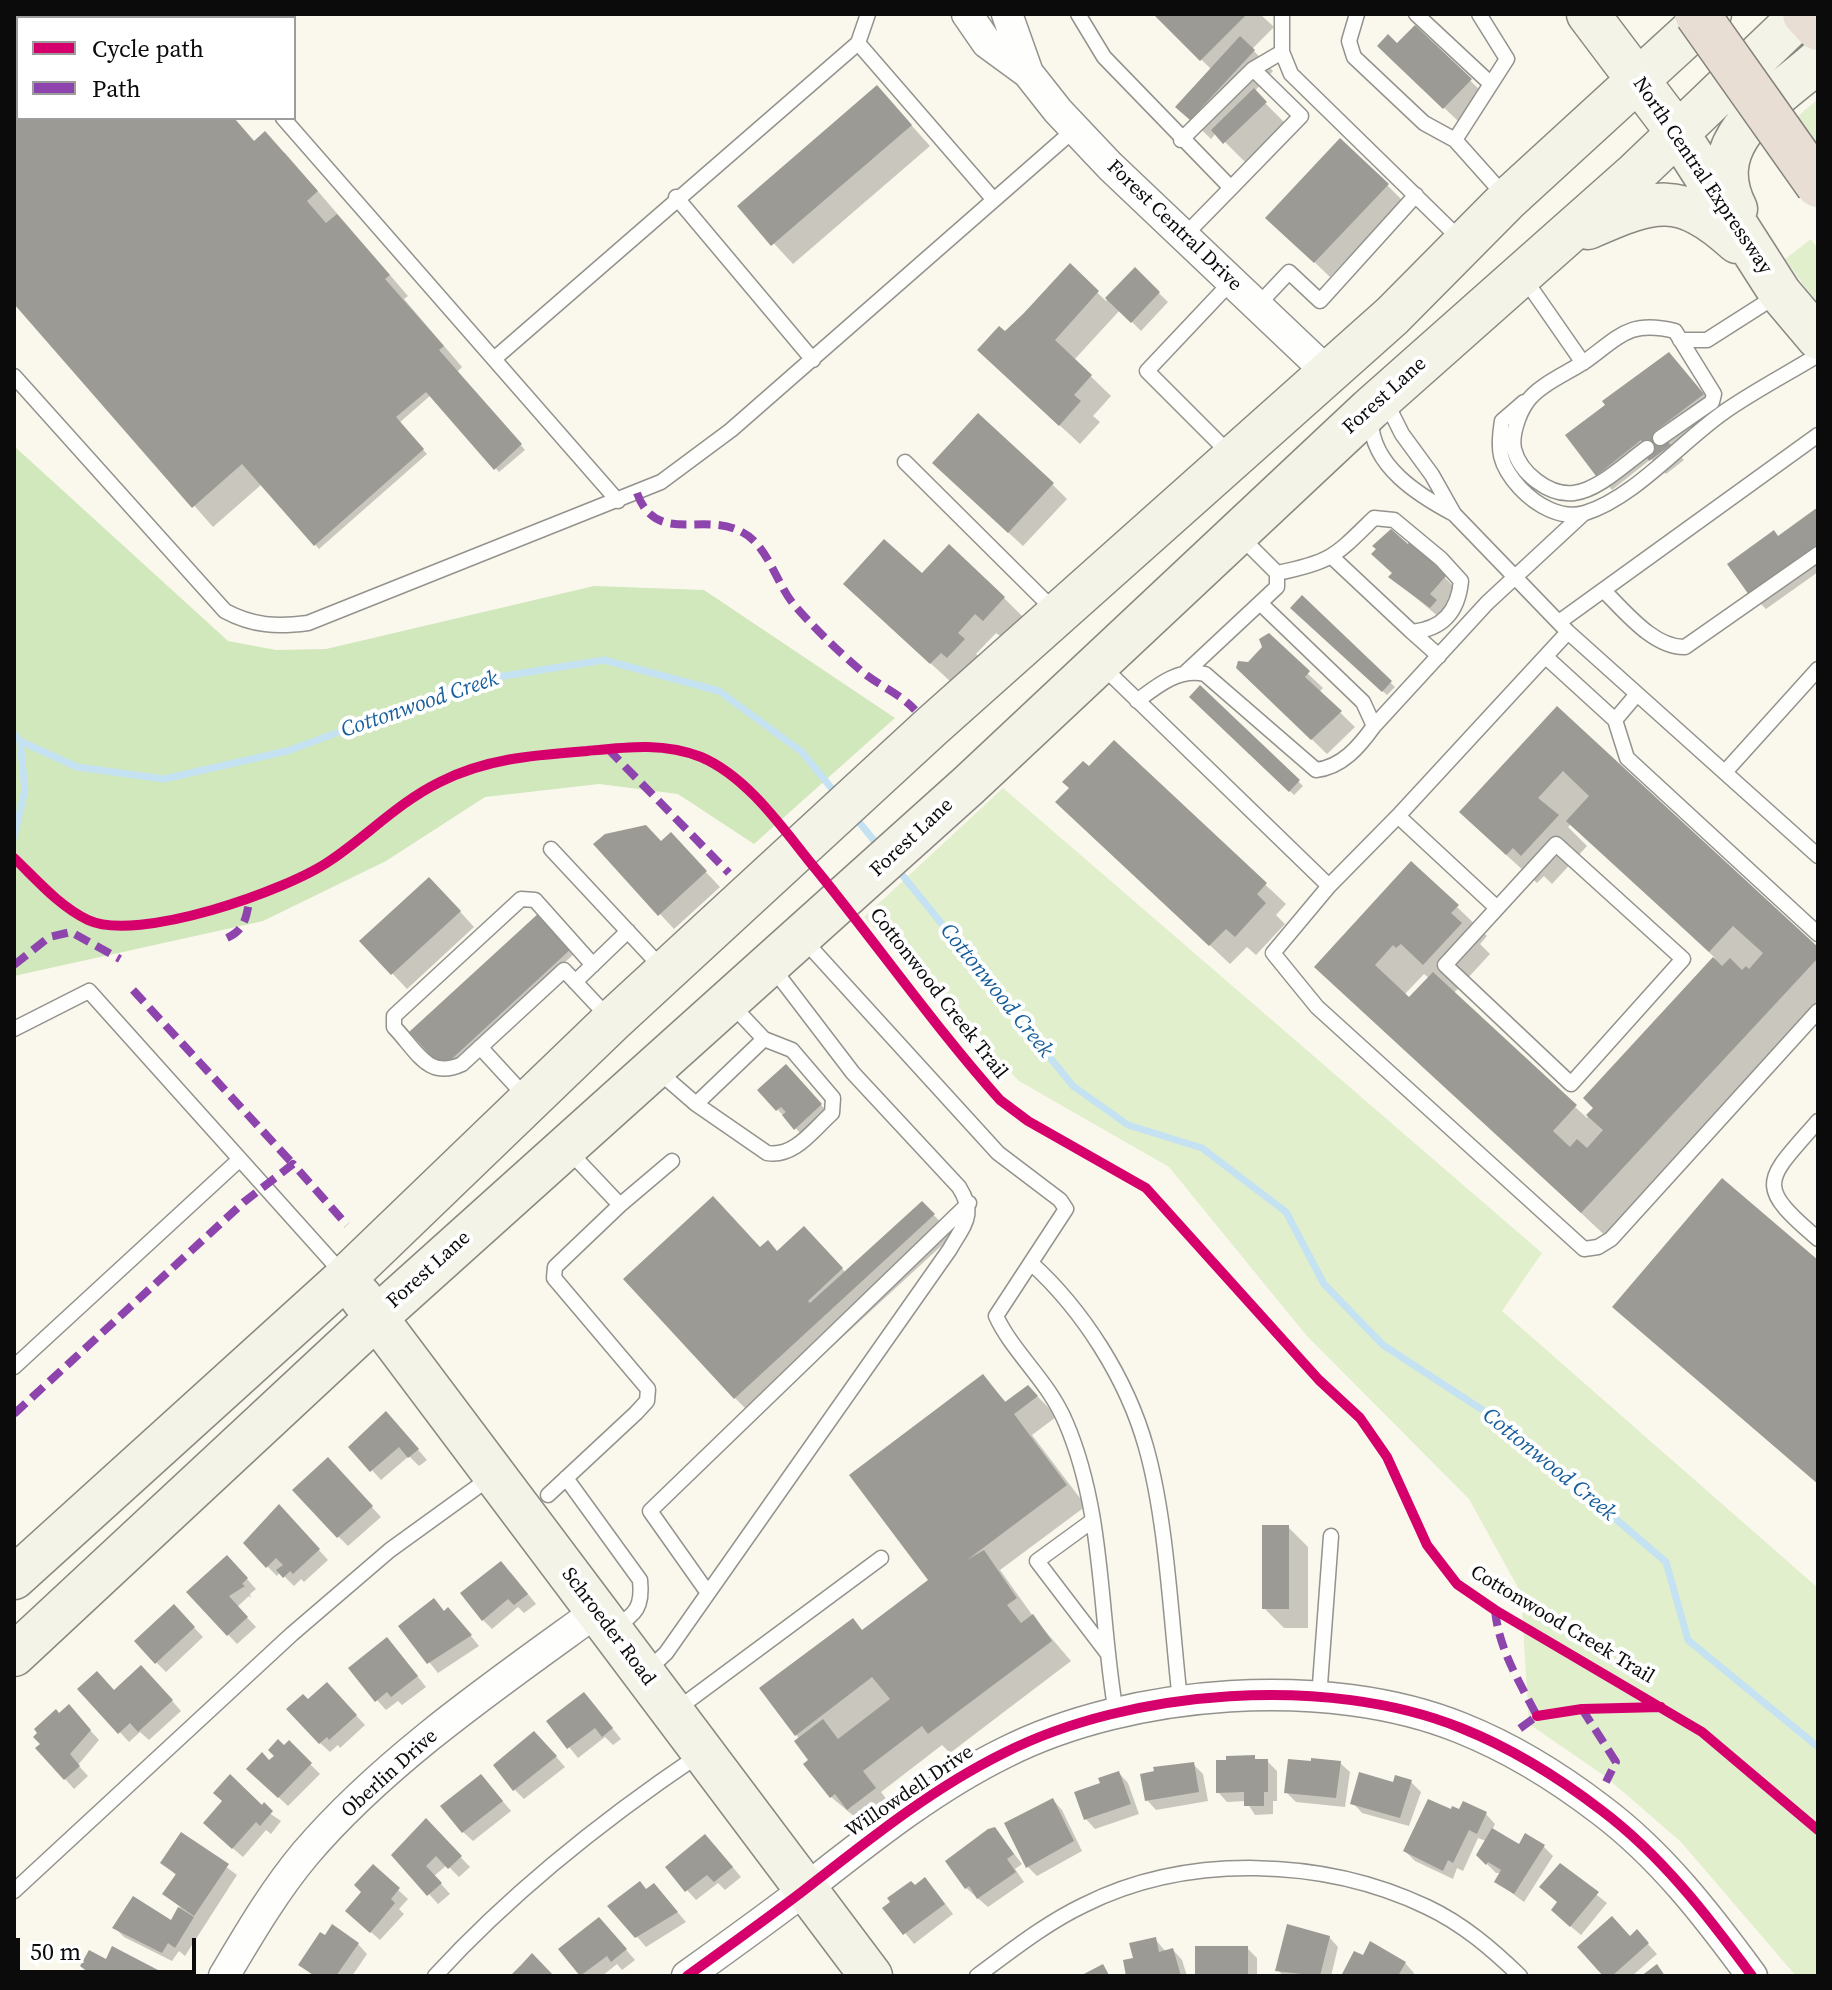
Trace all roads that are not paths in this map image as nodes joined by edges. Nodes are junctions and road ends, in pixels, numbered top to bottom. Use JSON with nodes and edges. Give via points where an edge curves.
{"nodes":[{"id":1,"x":868,"y":14,"type":"edge"},
{"id":2,"x":967,"y":14,"type":"edge"},
{"id":3,"x":1007,"y":14,"type":"edge"},
{"id":4,"x":1078,"y":14,"type":"edge"},
{"id":5,"x":1282,"y":14,"type":"edge"},
{"id":6,"x":1357,"y":14,"type":"edge"},
{"id":7,"x":1416,"y":14,"type":"edge"},
{"id":8,"x":1479,"y":14,"type":"edge"},
{"id":9,"x":1588,"y":14,"type":"edge"},
{"id":10,"x":1697,"y":14,"type":"edge"},
{"id":11,"x":1710,"y":14,"type":"edge"},
{"id":12,"x":1804,"y":14,"type":"edge"},
{"id":13,"x":1818,"y":28,"type":"edge"},
{"id":14,"x":858,"y":43,"type":"junction"},
{"id":15,"x":1282,"y":52,"type":"junction"},
{"id":16,"x":1818,"y":61,"type":"edge"},
{"id":17,"x":1253,"y":69,"type":"junction"},
{"id":18,"x":1028,"y":73,"type":"junction"},
{"id":19,"x":1637,"y":79,"type":"junction"},
{"id":20,"x":1491,"y":84,"type":"junction"},
{"id":21,"x":285,"y":120,"type":"edge"},
{"id":22,"x":1075,"y":129,"type":"junction"},
{"id":23,"x":1677,"y":132,"type":"junction"},
{"id":24,"x":1181,"y":140,"type":"junction"},
{"id":25,"x":1455,"y":140,"type":"junction"},
{"id":26,"x":1550,"y":160,"type":"junction"},
{"id":27,"x":1818,"y":185,"type":"edge"},
{"id":28,"x":1231,"y":188,"type":"junction"},
{"id":29,"x":1416,"y":195,"type":"junction"},
{"id":30,"x":676,"y":197,"type":"junction"},
{"id":31,"x":1508,"y":199,"type":"junction"},
{"id":32,"x":994,"y":200,"type":"junction"},
{"id":33,"x":1184,"y":236,"type":"junction"},
{"id":34,"x":1464,"y":242,"type":"junction"},
{"id":35,"x":1529,"y":267,"type":"junction"},
{"id":36,"x":1232,"y":281,"type":"junction"},
{"id":37,"x":1774,"y":282,"type":"junction"},
{"id":38,"x":1257,"y":306,"type":"junction"},
{"id":39,"x":1818,"y":338,"type":"edge"},
{"id":40,"x":1680,"y":340,"type":"junction"},
{"id":41,"x":1818,"y":355,"type":"edge"},
{"id":42,"x":494,"y":359,"type":"junction"},
{"id":43,"x":813,"y":360,"type":"junction"},
{"id":44,"x":1583,"y":363,"type":"junction"},
{"id":45,"x":1327,"y":372,"type":"junction"},
{"id":46,"x":14,"y":376,"type":"edge"},
{"id":47,"x":1528,"y":400,"type":"junction"},
{"id":48,"x":1742,"y":401,"type":"junction"},
{"id":49,"x":1712,"y":402,"type":"junction"},
{"id":50,"x":1377,"y":403,"type":"junction"},
{"id":51,"x":1818,"y":436,"type":"edge"},
{"id":52,"x":1660,"y":438,"type":"dead end"},
{"id":53,"x":1647,"y":448,"type":"dead end"},
{"id":54,"x":1234,"y":457,"type":"junction"},
{"id":55,"x":905,"y":462,"type":"dead end"},
{"id":56,"x":618,"y":501,"type":"junction"},
{"id":57,"x":1454,"y":514,"type":"junction"},
{"id":58,"x":1583,"y":514,"type":"junction"},
{"id":59,"x":1237,"y":532,"type":"junction"},
{"id":60,"x":1818,"y":554,"type":"edge"},
{"id":61,"x":1333,"y":558,"type":"junction"},
{"id":62,"x":1277,"y":573,"type":"junction"},
{"id":63,"x":1516,"y":578,"type":"junction"},
{"id":64,"x":1603,"y":590,"type":"junction"},
{"id":65,"x":1260,"y":603,"type":"junction"},
{"id":66,"x":1155,"y":608,"type":"junction"},
{"id":67,"x":1059,"y":614,"type":"junction"},
{"id":68,"x":1564,"y":627,"type":"junction"},
{"id":69,"x":1412,"y":632,"type":"junction"},
{"id":70,"x":1439,"y":656,"type":"junction"},
{"id":71,"x":1546,"y":657,"type":"junction"},
{"id":72,"x":1098,"y":662,"type":"junction"},
{"id":73,"x":1818,"y":669,"type":"edge"},
{"id":74,"x":1183,"y":675,"type":"junction"},
{"id":75,"x":1637,"y":694,"type":"junction"},
{"id":76,"x":1137,"y":701,"type":"junction"},
{"id":77,"x":1615,"y":720,"type":"junction"},
{"id":78,"x":1374,"y":726,"type":"junction"},
{"id":79,"x":1725,"y":772,"type":"junction"},
{"id":80,"x":1398,"y":816,"type":"junction"},
{"id":81,"x":551,"y":849,"type":"dead end"},
{"id":82,"x":1818,"y":856,"type":"edge"},
{"id":83,"x":1329,"y":886,"type":"junction"},
{"id":84,"x":1497,"y":908,"type":"junction"},
{"id":85,"x":815,"y":926,"type":"junction"},
{"id":86,"x":628,"y":931,"type":"junction"},
{"id":87,"x":1818,"y":934,"type":"edge"},
{"id":88,"x":593,"y":965,"type":"junction"},
{"id":89,"x":771,"y":965,"type":"junction"},
{"id":90,"x":666,"y":972,"type":"junction"},
{"id":91,"x":575,"y":982,"type":"junction"},
{"id":92,"x":729,"y":1002,"type":"junction"},
{"id":93,"x":1818,"y":1011,"type":"edge"},
{"id":94,"x":612,"y":1021,"type":"junction"},
{"id":95,"x":14,"y":1029,"type":"edge"},
{"id":96,"x":764,"y":1039,"type":"junction"},
{"id":97,"x":480,"y":1047,"type":"junction"},
{"id":98,"x":655,"y":1069,"type":"junction"},
{"id":99,"x":530,"y":1100,"type":"junction"},
{"id":100,"x":696,"y":1104,"type":"junction"},
{"id":101,"x":1818,"y":1121,"type":"edge"},
{"id":102,"x":566,"y":1148,"type":"junction"},
{"id":103,"x":240,"y":1159,"type":"junction"},
{"id":104,"x":672,"y":1161,"type":"dead end"},
{"id":105,"x":969,"y":1203,"type":"junction"},
{"id":106,"x":620,"y":1205,"type":"junction"},
{"id":107,"x":1818,"y":1239,"type":"edge"},
{"id":108,"x":1031,"y":1263,"type":"junction"},
{"id":109,"x":345,"y":1278,"type":"junction"},
{"id":110,"x":377,"y":1317,"type":"junction"},
{"id":111,"x":14,"y":1367,"type":"edge"},
{"id":112,"x":494,"y":1475,"type":"junction"},
{"id":113,"x":566,"y":1478,"type":"junction"},
{"id":114,"x":548,"y":1495,"type":"dead end"},
{"id":115,"x":1092,"y":1521,"type":"junction"},
{"id":116,"x":1331,"y":1536,"type":"dead end"},
{"id":117,"x":881,"y":1558,"type":"dead end"},
{"id":118,"x":14,"y":1578,"type":"edge"},
{"id":119,"x":708,"y":1593,"type":"junction"},
{"id":120,"x":603,"y":1621,"type":"junction"},
{"id":121,"x":1108,"y":1654,"type":"junction"},
{"id":122,"x":14,"y":1655,"type":"edge"},
{"id":123,"x":644,"y":1674,"type":"junction"},
{"id":124,"x":1319,"y":1698,"type":"junction"},
{"id":125,"x":1180,"y":1700,"type":"junction"},
{"id":126,"x":673,"y":1713,"type":"junction"},
{"id":127,"x":1116,"y":1713,"type":"junction"},
{"id":128,"x":703,"y":1753,"type":"junction"},
{"id":129,"x":805,"y":1889,"type":"junction"},
{"id":130,"x":14,"y":1891,"type":"edge"},
{"id":131,"x":224,"y":1976,"type":"edge"},
{"id":132,"x":435,"y":1976,"type":"edge"},
{"id":133,"x":687,"y":1976,"type":"edge"},
{"id":134,"x":871,"y":1976,"type":"edge"},
{"id":135,"x":977,"y":1976,"type":"edge"},
{"id":136,"x":1520,"y":1976,"type":"edge"},
{"id":137,"x":1752,"y":1976,"type":"edge"}],
"edges":[{"from":1,"to":14,"type":"lane"},
{"from":2,"to":18,"type":"street","name":"Forest Central Drive","via":[[987,43]]},
{"from":3,"to":18,"type":"street","name":"Forest Central Drive"},
{"from":4,"to":24,"type":"lane","via":[[1104,57]]},
{"from":5,"to":15,"type":"lane"},
{"from":6,"to":25,"type":"lane","via":[[1349,41],[1354,57],[1424,123]]},
{"from":7,"to":20,"type":"lane"},
{"from":8,"to":20,"type":"lane","via":[[1507,59]]},
{"from":9,"to":19,"type":"main road","name":"North Central Expressway"},
{"from":10,"to":27,"type":"highway","bridge":true},
{"from":11,"to":19,"type":"main road"},
{"from":12,"to":13,"type":"highway"},
{"from":12,"to":23,"type":"main road","name":"Forest Lane"},
{"from":14,"to":30,"type":"lane"},
{"from":14,"to":32,"type":"lane"},
{"from":15,"to":17,"type":"lane"},
{"from":15,"to":29,"type":"lane","via":[[1291,74]]},
{"from":16,"to":37,"type":"main road","via":[[1755,116],[1726,157],[1727,191]]},
{"from":17,"to":24,"type":"lane"},
{"from":17,"to":28,"type":"lane","via":[[1301,116]]},
{"from":18,"to":22,"type":"street","name":"Forest Central Drive"},
{"from":19,"to":23,"type":"main road","name":"North Central Expressway"},
{"from":19,"to":26,"type":"main road"},
{"from":20,"to":25,"type":"lane"},
{"from":21,"to":42,"type":"lane"},
{"from":22,"to":32,"type":"lane"},
{"from":22,"to":33,"type":"street","name":"Forest Central Drive"},
{"from":23,"to":35,"type":"main road","name":"Forest Lane"},
{"from":23,"to":37,"type":"main road","name":"North Central Expressway"},
{"from":24,"to":28,"type":"lane"},
{"from":25,"to":31,"type":"lane"},
{"from":26,"to":31,"type":"main road"},
{"from":26,"to":50,"type":"main road","via":[[1518,213],[1483,254],[1377,354],[1369,379]]},
{"from":28,"to":33,"type":"lane"},
{"from":29,"to":34,"type":"lane"},
{"from":29,"to":38,"type":"lane","via":[[1320,301],[1289,272]]},
{"from":30,"to":42,"type":"lane"},
{"from":30,"to":43,"type":"lane"},
{"from":31,"to":34,"type":"main road"},
{"from":32,"to":43,"type":"lane"},
{"from":33,"to":36,"type":"street","name":"Forest Central Drive"},
{"from":34,"to":45,"type":"main road","via":[[1392,316]]},
{"from":35,"to":37,"type":"main road","via":[[1575,234],[1624,212],[1676,204],[1699,211]]},
{"from":35,"to":44,"type":"lane"},
{"from":35,"to":50,"type":"main road","name":"Forest Lane"},
{"from":36,"to":38,"type":"street","name":"Forest Central Drive"},
{"from":36,"to":54,"type":"lane","via":[[1147,371]]},
{"from":37,"to":39,"type":"main road","name":"North Central Expressway"},
{"from":37,"to":40,"type":"lane","via":[[1707,340]]},
{"from":38,"to":45,"type":"street","name":"Forest Central Drive"},
{"from":40,"to":44,"type":"lane","via":[[1675,331],[1647,324]]},
{"from":40,"to":49,"type":"lane","via":[[1714,394]]},
{"from":41,"to":48,"type":"lane"},
{"from":42,"to":56,"type":"lane"},
{"from":43,"to":56,"type":"lane","via":[[682,468]]},
{"from":44,"to":47,"type":"lane"},
{"from":45,"to":54,"type":"main road"},
{"from":45,"to":66,"type":"main road","via":[[1329,407],[1308,437],[1203,535],[1175,570]]},
{"from":46,"to":56,"type":"lane","via":[[197,585],[245,622],[277,627],[308,623]]},
{"from":47,"to":53,"type":"lane","via":[[1513,448],[1543,488],[1574,493],[1600,482]]},
{"from":47,"to":58,"type":"lane","via":[[1502,421],[1497,450],[1525,494],[1558,515]]},
{"from":48,"to":49,"type":"lane"},
{"from":48,"to":58,"type":"lane","via":[[1610,502]]},
{"from":49,"to":52,"type":"lane"},
{"from":50,"to":57,"type":"lane","via":[[1420,457]]},
{"from":50,"to":57,"type":"lane","via":[[1371,437],[1382,459],[1430,502]]},
{"from":50,"to":59,"type":"main road","name":"Forest Lane"},
{"from":51,"to":64,"type":"lane"},
{"from":54,"to":67,"type":"main road"},
{"from":55,"to":67,"type":"lane"},
{"from":57,"to":63,"type":"lane"},
{"from":58,"to":63,"type":"lane"},
{"from":59,"to":62,"type":"lane"},
{"from":59,"to":66,"type":"main road","name":"Forest Lane"},
{"from":60,"to":64,"type":"lane","via":[[1685,647],[1658,639]]},
{"from":61,"to":62,"type":"lane"},
{"from":61,"to":69,"type":"lane"},
{"from":61,"to":69,"type":"lane","via":[[1374,518],[1394,520],[1441,559],[1461,581],[1459,602],[1445,621]]},
{"from":62,"to":65,"type":"lane","via":[[1277,587]]},
{"from":63,"to":68,"type":"lane"},
{"from":63,"to":70,"type":"lane"},
{"from":64,"to":68,"type":"lane"},
{"from":65,"to":74,"type":"lane"},
{"from":65,"to":78,"type":"lane","via":[[1363,702]]},
{"from":66,"to":72,"type":"main road","name":"Forest Lane"},
{"from":67,"to":72,"type":"main road"},
{"from":67,"to":90,"type":"main road"},
{"from":68,"to":71,"type":"lane"},
{"from":68,"to":75,"type":"lane"},
{"from":69,"to":70,"type":"lane"},
{"from":70,"to":78,"type":"lane"},
{"from":71,"to":77,"type":"lane"},
{"from":71,"to":80,"type":"lane"},
{"from":72,"to":76,"type":"lane"},
{"from":72,"to":85,"type":"main road","name":"Forest Lane"},
{"from":73,"to":79,"type":"lane"},
{"from":74,"to":76,"type":"lane","via":[[1167,678]]},
{"from":74,"to":78,"type":"lane","via":[[1205,674],[1316,770],[1332,768]]},
{"from":75,"to":77,"type":"lane"},
{"from":75,"to":79,"type":"lane"},
{"from":76,"to":83,"type":"lane"},
{"from":77,"to":87,"type":"lane","via":[[1627,758]]},
{"from":79,"to":82,"type":"lane"},
{"from":80,"to":83,"type":"lane"},
{"from":80,"to":84,"type":"lane"},
{"from":81,"to":86,"type":"lane"},
{"from":83,"to":93,"type":"lane","via":[[1273,953],[1317,1007],[1584,1249],[1611,1239]]},
{"from":84,"to":84,"type":"lane","via":[[1445,965],[1571,1084],[1683,959],[1556,844]]},
{"from":85,"to":89,"type":"main road","name":"Forest Lane"},
{"from":85,"to":108,"type":"lane","via":[[998,1153],[1066,1209]]},
{"from":86,"to":88,"type":"lane"},
{"from":86,"to":90,"type":"lane"},
{"from":88,"to":91,"type":"lane"},
{"from":88,"to":97,"type":"lane","via":[[535,900],[521,899],[394,1016],[394,1027],[434,1070],[445,1072],[462,1064]]},
{"from":89,"to":92,"type":"main road","name":"Forest Lane"},
{"from":89,"to":105,"type":"lane","via":[[853,1073]]},
{"from":90,"to":94,"type":"main road"},
{"from":91,"to":94,"type":"lane"},
{"from":91,"to":97,"type":"lane","via":[[564,970]]},
{"from":92,"to":96,"type":"lane"},
{"from":92,"to":98,"type":"main road","name":"Forest Lane"},
{"from":94,"to":98,"type":"main road"},
{"from":94,"to":99,"type":"main road"},
{"from":95,"to":103,"type":"lane","via":[[89,991]]},
{"from":96,"to":100,"type":"lane"},
{"from":96,"to":100,"type":"lane","via":[[792,1050],[827,1088],[832,1113],[791,1151],[779,1155],[767,1153]]},
{"from":97,"to":99,"type":"lane"},
{"from":98,"to":100,"type":"lane"},
{"from":98,"to":102,"type":"main road","name":"Forest Lane"},
{"from":99,"to":109,"type":"main road"},
{"from":101,"to":107,"type":"lane","via":[[1778,1168],[1774,1189],[1781,1208]]},
{"from":102,"to":106,"type":"lane"},
{"from":102,"to":110,"type":"main road","name":"Forest Lane"},
{"from":103,"to":109,"type":"lane"},
{"from":103,"to":111,"type":"lane"},
{"from":104,"to":106,"type":"lane"},
{"from":105,"to":119,"type":"lane","via":[[968,1217],[950,1249]]},
{"from":105,"to":119,"type":"lane","via":[[650,1511]]},
{"from":106,"to":113,"type":"lane","via":[[553,1273],[644,1382],[647,1401]]},
{"from":108,"to":115,"type":"lane","via":[[996,1316],[1055,1397]]},
{"from":108,"to":125,"type":"lane","via":[[1080,1318],[1112,1368],[1146,1446]]},
{"from":109,"to":110,"type":"main road","name":"Schroeder Road"},
{"from":109,"to":118,"type":"main road"},
{"from":110,"to":112,"type":"main road","name":"Schroeder Road"},
{"from":110,"to":122,"type":"main road","name":"Forest Lane"},
{"from":112,"to":120,"type":"main road","name":"Schroeder Road"},
{"from":112,"to":130,"type":"lane","via":[[390,1550],[292,1634]]},
{"from":113,"to":114,"type":"lane"},
{"from":113,"to":120,"type":"lane","via":[[640,1580],[642,1599],[636,1613]]},
{"from":115,"to":121,"type":"lane"},
{"from":115,"to":121,"type":"lane","via":[[1037,1561]]},
{"from":116,"to":124,"type":"lane"},
{"from":117,"to":126,"type":"lane"},
{"from":119,"to":123,"type":"lane","via":[[666,1653]]},
{"from":120,"to":123,"type":"main road","name":"Schroeder Road"},
{"from":120,"to":131,"type":"street","name":"Oberlin Drive","via":[[420,1745],[358,1801],[306,1853]]},
{"from":121,"to":127,"type":"lane"},
{"from":123,"to":126,"type":"main road","name":"Schroeder Road"},
{"from":124,"to":125,"type":"street","name":"Willowdell Drive","via":[[1231,1695]]},
{"from":124,"to":137,"type":"street","name":"Willowdell Drive","via":[[1394,1709],[1459,1727],[1514,1752],[1563,1783],[1637,1840],[1690,1896]]},
{"from":125,"to":127,"type":"street","name":"Willowdell Drive"},
{"from":126,"to":128,"type":"main road","name":"Schroeder Road"},
{"from":127,"to":129,"type":"street","name":"Willowdell Drive","via":[[1005,1752],[949,1783]]},
{"from":128,"to":129,"type":"main road","name":"Schroeder Road"},
{"from":128,"to":132,"type":"lane","via":[[498,1910]]},
{"from":129,"to":133,"type":"street","name":"Willowdell Drive"},
{"from":129,"to":134,"type":"main road","name":"Schroeder Road"},
{"from":135,"to":136,"type":"lane","via":[[1084,1904],[1151,1880],[1226,1867],[1372,1885],[1428,1908],[1482,1940]]}]}
